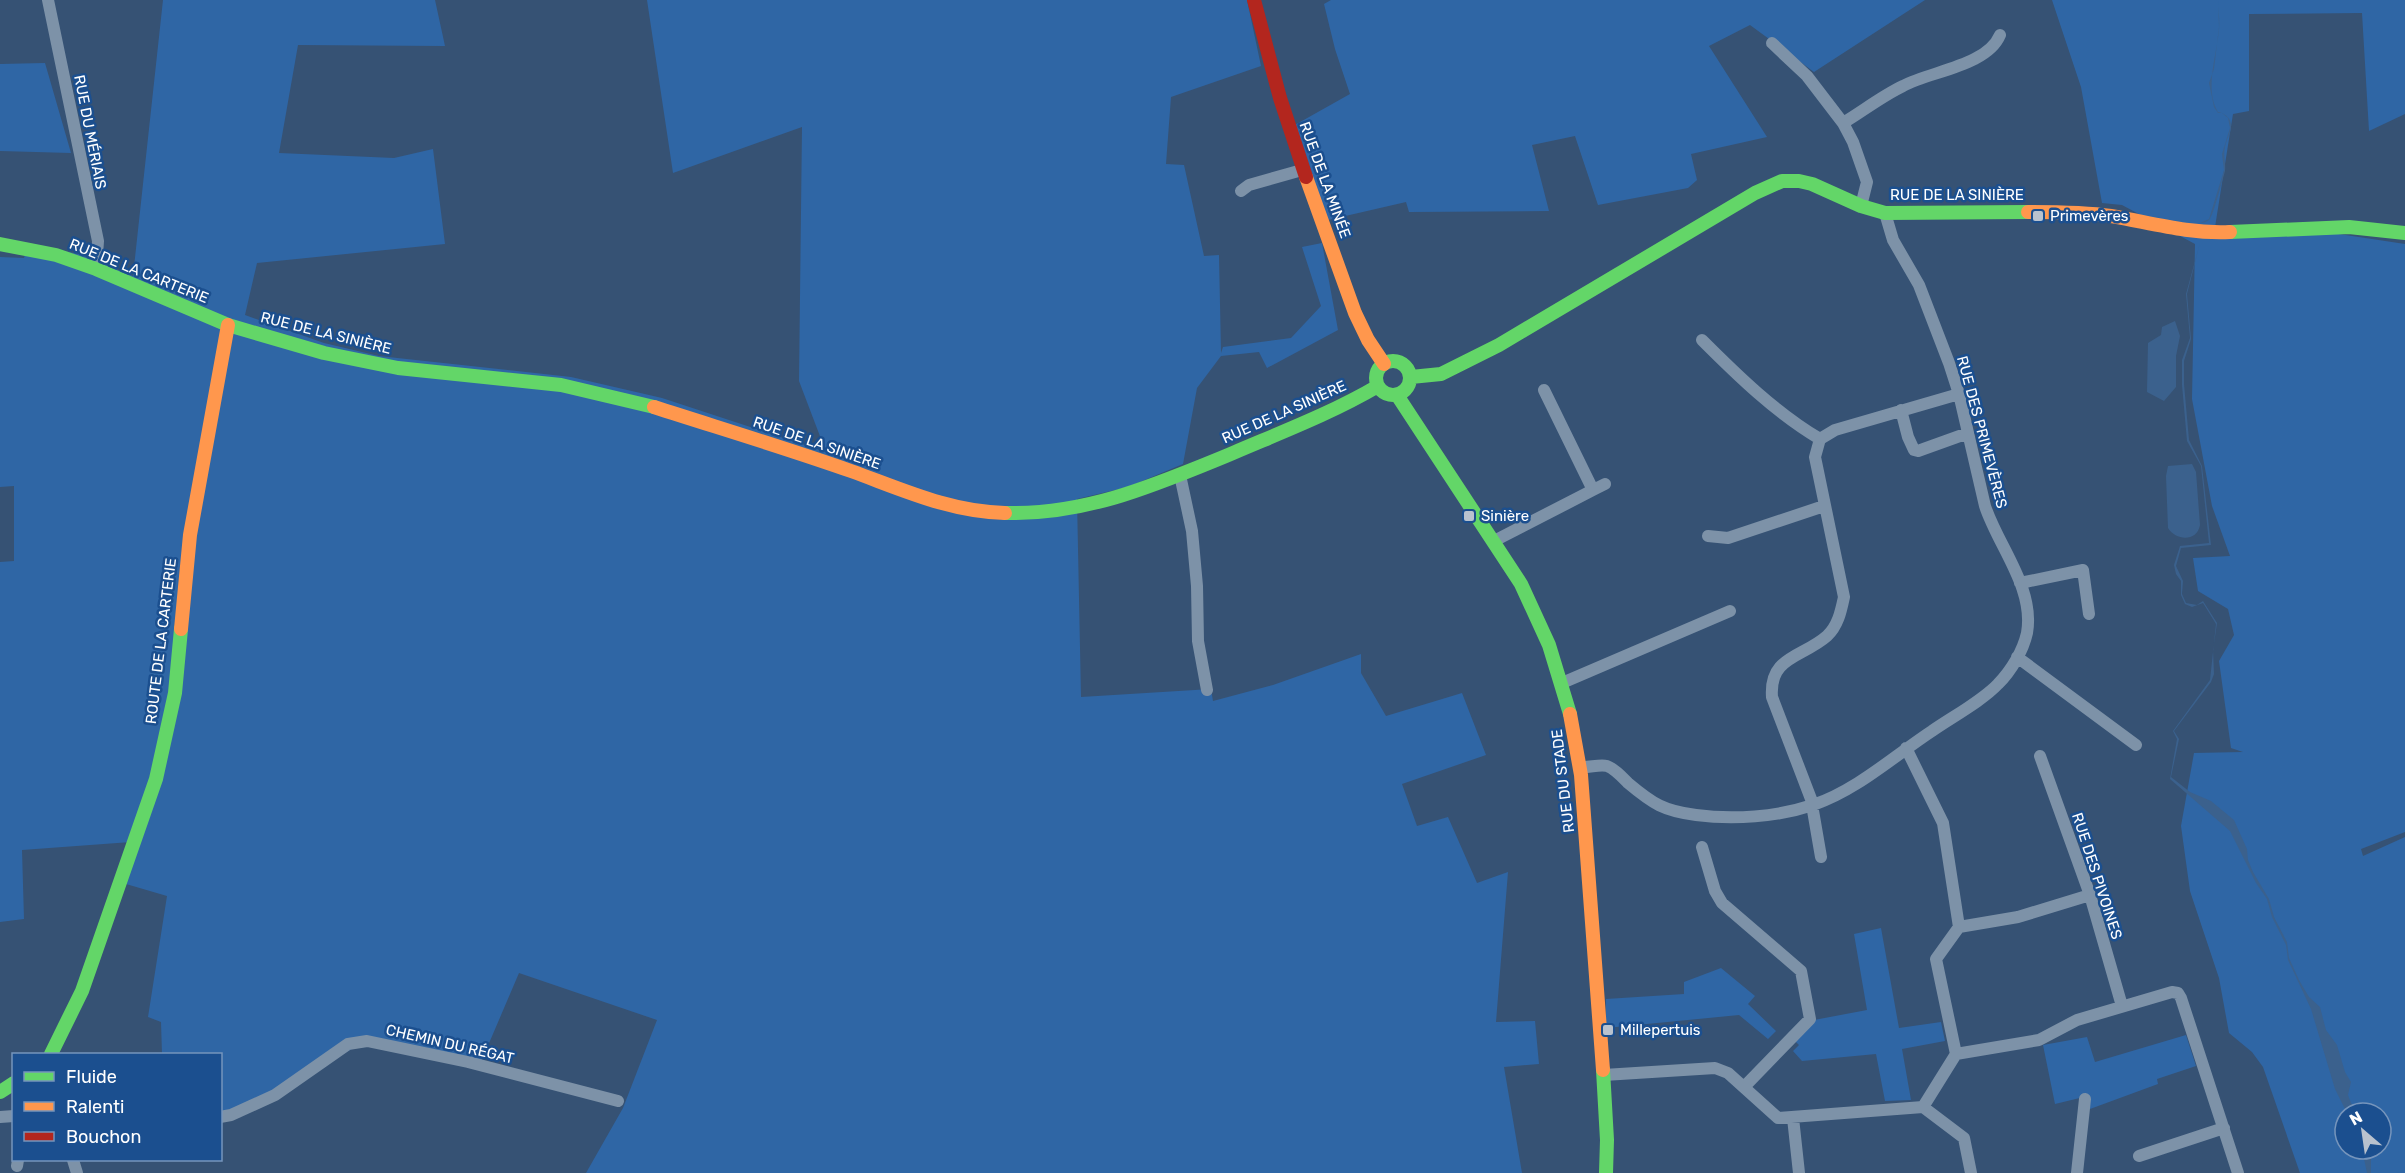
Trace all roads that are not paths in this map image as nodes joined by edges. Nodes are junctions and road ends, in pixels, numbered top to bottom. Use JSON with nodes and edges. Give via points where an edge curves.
{"nodes":[{"id":1,"x":48,"y":0,"type":"edge"},
{"id":2,"x":1254,"y":0,"type":"edge"},
{"id":3,"x":2001,"y":35,"type":"dead end"},
{"id":4,"x":1772,"y":43,"type":"dead end"},
{"id":5,"x":1843,"y":123,"type":"junction"},
{"id":6,"x":1302,"y":170,"type":"junction"},
{"id":7,"x":1241,"y":191,"type":"dead end"},
{"id":8,"x":1861,"y":206,"type":"junction"},
{"id":9,"x":1885,"y":213,"type":"junction"},
{"id":10,"x":2405,"y":233,"type":"edge"},
{"id":11,"x":0,"y":244,"type":"edge"},
{"id":12,"x":96,"y":269,"type":"junction"},
{"id":13,"x":228,"y":325,"type":"junction"},
{"id":14,"x":1702,"y":340,"type":"dead end"},
{"id":15,"x":1384,"y":364,"type":"junction"},
{"id":16,"x":1411,"y":377,"type":"junction"},
{"id":17,"x":1378,"y":386,"type":"junction"},
{"id":18,"x":1544,"y":390,"type":"dead end"},
{"id":19,"x":1959,"y":394,"type":"junction"},
{"id":20,"x":1397,"y":395,"type":"junction"},
{"id":21,"x":1901,"y":410,"type":"junction"},
{"id":22,"x":1968,"y":433,"type":"junction"},
{"id":23,"x":1820,"y":439,"type":"junction"},
{"id":24,"x":1180,"y":475,"type":"junction"},
{"id":25,"x":1605,"y":484,"type":"dead end"},
{"id":26,"x":1593,"y":490,"type":"junction"},
{"id":27,"x":1824,"y":506,"type":"junction"},
{"id":28,"x":1708,"y":536,"type":"dead end"},
{"id":29,"x":1494,"y":541,"type":"junction"},
{"id":30,"x":2020,"y":583,"type":"junction"},
{"id":31,"x":1730,"y":611,"type":"dead end"},
{"id":32,"x":2089,"y":614,"type":"dead end"},
{"id":33,"x":2017,"y":657,"type":"junction"},
{"id":34,"x":1562,"y":683,"type":"junction"},
{"id":35,"x":1207,"y":690,"type":"dead end"},
{"id":36,"x":2136,"y":745,"type":"dead end"},
{"id":37,"x":1906,"y":748,"type":"junction"},
{"id":38,"x":2040,"y":756,"type":"dead end"},
{"id":39,"x":1580,"y":767,"type":"junction"},
{"id":40,"x":1812,"y":806,"type":"junction"},
{"id":41,"x":1702,"y":847,"type":"dead end"},
{"id":42,"x":1821,"y":857,"type":"dead end"},
{"id":43,"x":2090,"y":895,"type":"junction"},
{"id":44,"x":1959,"y":927,"type":"junction"},
{"id":45,"x":2122,"y":1006,"type":"junction"},
{"id":46,"x":52,"y":1053,"type":"edge"},
{"id":47,"x":1956,"y":1054,"type":"junction"},
{"id":48,"x":1604,"y":1075,"type":"junction"},
{"id":49,"x":1744,"y":1087,"type":"junction"},
{"id":50,"x":2085,"y":1099,"type":"dead end"},
{"id":51,"x":618,"y":1101,"type":"dead end"},
{"id":52,"x":1923,"y":1107,"type":"junction"},
{"id":53,"x":222,"y":1117,"type":"edge"},
{"id":54,"x":1793,"y":1118,"type":"junction"},
{"id":55,"x":2224,"y":1128,"type":"junction"},
{"id":56,"x":2139,"y":1156,"type":"dead end"},
{"id":57,"x":1606,"y":1173,"type":"edge"},
{"id":58,"x":1799,"y":1173,"type":"edge"},
{"id":59,"x":1971,"y":1173,"type":"edge"},
{"id":60,"x":2077,"y":1173,"type":"edge"},
{"id":61,"x":2238,"y":1173,"type":"edge"}],
"edges":[{"from":1,"to":12,"type":"street","name":"RUE DU MÉRIAIS","via":[[98,241]]},
{"from":2,"to":6,"type":"street","name":"RUE DE LA MINÉE","via":[[1275,89]]},
{"from":3,"to":5,"type":"street","via":[[1996,44],[1965,64],[1903,86]]},
{"from":4,"to":5,"type":"street","via":[[1807,76]]},
{"from":5,"to":8,"type":"street","via":[[1867,182]]},
{"from":6,"to":7,"type":"street","via":[[1249,185]]},
{"from":6,"to":15,"type":"street","name":"RUE DE LA MINÉE","via":[[1359,321]]},
{"from":8,"to":9,"type":"street","name":"RUE DE LA SINIÈRE"},
{"from":8,"to":16,"type":"street","name":"RUE DE LA SINIÈRE","via":[[1812,184],[1790,180],[1772,184],[1499,345],[1441,374]]},
{"from":9,"to":10,"type":"street","name":"RUE DE LA SINIÈRE","via":[[2065,212],[2205,233],[2349,227]]},
{"from":9,"to":19,"type":"street","name":"RUE DES PRIMEVÈRES","via":[[1893,240],[1919,285]]},
{"from":11,"to":12,"type":"street","name":"RUE DE LA CARTERIE","via":[[56,255]]},
{"from":12,"to":13,"type":"street","name":"RUE DE LA CARTERIE"},
{"from":13,"to":24,"type":"street","name":"RUE DE LA SINIÈRE","via":[[324,353],[398,368],[561,386],[635,401],[929,501],[989,513],[1034,514],[1091,505]]},
{"from":13,"to":46,"type":"street","name":"ROUTE DE LA CARTERIE","via":[[190,535],[175,693],[158,770],[82,991]]},
{"from":14,"to":23,"type":"street","via":[[1737,375]]},
{"from":15,"to":16,"type":"street","via":[[1401,363]]},
{"from":15,"to":17,"type":"street","via":[[1377,371]]},
{"from":16,"to":20,"type":"street","via":[[1405,390]]},
{"from":17,"to":20,"type":"street","via":[[1386,394]]},
{"from":17,"to":24,"type":"street","name":"RUE DE LA SINIÈRE","via":[[1350,402]]},
{"from":18,"to":26,"type":"street"},
{"from":19,"to":21,"type":"street"},
{"from":19,"to":22,"type":"street","name":"RUE DES PRIMEVÈRES"},
{"from":20,"to":29,"type":"street","name":"RUE DU STADE"},
{"from":21,"to":22,"type":"street","via":[[1914,450]]},
{"from":21,"to":23,"type":"street","via":[[1836,430]]},
{"from":22,"to":30,"type":"street","name":"RUE DES PRIMEVÈRES","via":[[1991,524]]},
{"from":23,"to":27,"type":"street","via":[[1815,457]]},
{"from":24,"to":35,"type":"street","via":[[1191,531],[1198,641]]},
{"from":25,"to":26,"type":"street"},
{"from":26,"to":29,"type":"street"},
{"from":27,"to":28,"type":"street","via":[[1728,538]]},
{"from":27,"to":40,"type":"street","via":[[1844,597],[1839,620],[1828,635],[1781,665],[1771,684],[1772,697]]},
{"from":29,"to":34,"type":"street","name":"RUE DU STADE","via":[[1535,612]]},
{"from":30,"to":32,"type":"street","via":[[2083,570]]},
{"from":30,"to":33,"type":"street","name":"RUE DES PRIMEVÈRES","via":[[2028,611],[2026,634]]},
{"from":31,"to":34,"type":"street"},
{"from":33,"to":36,"type":"street"},
{"from":33,"to":37,"type":"street","name":"RUE DES PRIMEVÈRES","via":[[1997,685]]},
{"from":34,"to":39,"type":"street","name":"RUE DU STADE"},
{"from":37,"to":40,"type":"street","name":"RUE DES PRIMEVÈRES","via":[[1847,790]]},
{"from":37,"to":44,"type":"street","via":[[1942,823]]},
{"from":38,"to":43,"type":"street","name":"RUE DES PIVOINES"},
{"from":39,"to":40,"type":"street","name":"RUE DES PRIMEVÈRES","via":[[1611,768],[1665,810],[1731,817]]},
{"from":39,"to":48,"type":"street","name":"RUE DU STADE"},
{"from":40,"to":42,"type":"street"},
{"from":41,"to":49,"type":"street","via":[[1722,903],[1802,971],[1810,1019]]},
{"from":43,"to":44,"type":"street","via":[[2018,917]]},
{"from":43,"to":45,"type":"street","name":"RUE DES PIVOINES"},
{"from":44,"to":47,"type":"street","via":[[1936,959]]},
{"from":45,"to":47,"type":"street","via":[[2077,1020],[2039,1040]]},
{"from":45,"to":55,"type":"street","via":[[2178,993]]},
{"from":47,"to":52,"type":"street"},
{"from":48,"to":49,"type":"street","via":[[1715,1068]]},
{"from":48,"to":57,"type":"street","name":"RUE DU STADE"},
{"from":49,"to":54,"type":"street","via":[[1778,1118]]},
{"from":50,"to":60,"type":"street"},
{"from":51,"to":53,"type":"street","name":"CHEMIN DU RÉGAT","via":[[457,1059],[368,1041],[348,1044],[275,1095]]},
{"from":52,"to":54,"type":"street"},
{"from":52,"to":59,"type":"street","via":[[1964,1138]]},
{"from":54,"to":58,"type":"street"},
{"from":55,"to":56,"type":"street"},
{"from":55,"to":61,"type":"street"}]}
